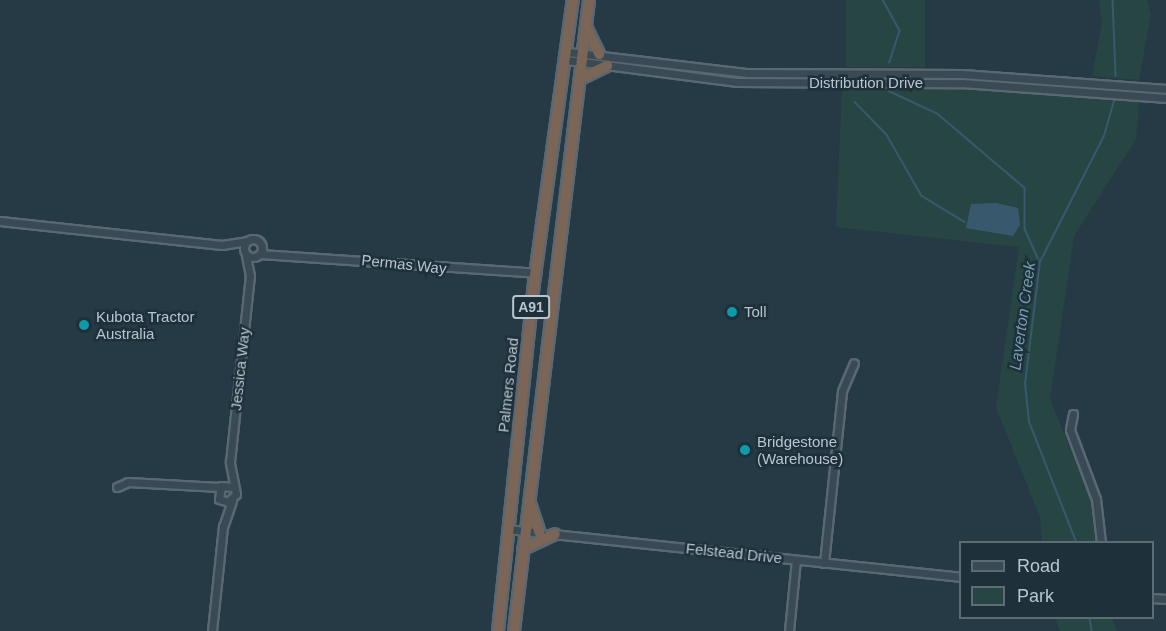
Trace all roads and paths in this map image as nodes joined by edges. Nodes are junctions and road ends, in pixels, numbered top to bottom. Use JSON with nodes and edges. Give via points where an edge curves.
{"nodes":[{"id":1,"x":573,"y":0,"type":"edge"},
{"id":2,"x":589,"y":0,"type":"edge"},
{"id":3,"x":587,"y":29,"type":"junction"},
{"id":4,"x":599,"y":54,"type":"junction"},
{"id":5,"x":568,"y":56,"type":"junction"},
{"id":6,"x":584,"y":57,"type":"junction"},
{"id":7,"x":680,"y":65,"type":"junction"},
{"id":8,"x":607,"y":66,"type":"junction"},
{"id":9,"x":699,"y":68,"type":"junction"},
{"id":10,"x":725,"y":71,"type":"junction"},
{"id":11,"x":835,"y":73,"type":"junction"},
{"id":12,"x":946,"y":74,"type":"junction"},
{"id":13,"x":679,"y":75,"type":"junction"},
{"id":14,"x":997,"y":77,"type":"junction"},
{"id":15,"x":582,"y":78,"type":"junction"},
{"id":16,"x":698,"y":78,"type":"junction"},
{"id":17,"x":724,"y":81,"type":"junction"},
{"id":18,"x":835,"y":83,"type":"junction"},
{"id":19,"x":946,"y":83,"type":"junction"},
{"id":20,"x":997,"y":86,"type":"junction"},
{"id":21,"x":1163,"y":89,"type":"edge"},
{"id":22,"x":1163,"y":98,"type":"edge"},
{"id":23,"x":0,"y":221,"type":"edge"},
{"id":24,"x":247,"y":241,"type":"junction"},
{"id":25,"x":260,"y":242,"type":"junction"},
{"id":26,"x":222,"y":245,"type":"junction"},
{"id":27,"x":286,"y":252,"type":"junction"},
{"id":28,"x":245,"y":254,"type":"junction"},
{"id":29,"x":260,"y":254,"type":"junction"},
{"id":30,"x":250,"y":276,"type":"junction"},
{"id":31,"x":535,"y":278,"type":"junction"},
{"id":32,"x":854,"y":363,"type":"dead end"},
{"id":33,"x":1073,"y":414,"type":"dead end"},
{"id":34,"x":230,"y":462,"type":"junction"},
{"id":35,"x":117,"y":487,"type":"dead end"},
{"id":36,"x":220,"y":487,"type":"junction"},
{"id":37,"x":234,"y":487,"type":"junction"},
{"id":38,"x":193,"y":489,"type":"junction"},
{"id":39,"x":220,"y":500,"type":"junction"},
{"id":40,"x":529,"y":500,"type":"junction"},
{"id":41,"x":232,"y":501,"type":"junction"},
{"id":42,"x":223,"y":527,"type":"junction"},
{"id":43,"x":508,"y":529,"type":"junction"},
{"id":44,"x":525,"y":531,"type":"junction"},
{"id":45,"x":540,"y":532,"type":"junction"},
{"id":46,"x":555,"y":534,"type":"junction"},
{"id":47,"x":1101,"y":541,"type":"edge"},
{"id":48,"x":523,"y":549,"type":"junction"},
{"id":49,"x":796,"y":560,"type":"junction"},
{"id":50,"x":824,"y":563,"type":"junction"},
{"id":51,"x":959,"y":578,"type":"edge"},
{"id":52,"x":212,"y":631,"type":"edge"},
{"id":53,"x":498,"y":631,"type":"edge"},
{"id":54,"x":514,"y":631,"type":"edge"},
{"id":55,"x":789,"y":631,"type":"edge"}],
"edges":[{"from":1,"to":5,"type":"highway","name":"Palmers Road","number":"A91"},
{"from":2,"to":3,"type":"highway","number":"A91"},
{"from":3,"to":4,"type":"highway"},
{"from":3,"to":6,"type":"highway","number":"A91"},
{"from":4,"to":6,"type":"street","name":"Distribution Drive"},
{"from":4,"to":7,"type":"street","name":"Distribution Drive"},
{"from":5,"to":6,"type":"street","name":"Distribution Drive"},
{"from":5,"to":31,"type":"highway","name":"Palmers Road","number":"A91"},
{"from":6,"to":8,"type":"street","name":"Distribution Drive"},
{"from":6,"to":15,"type":"highway","number":"A91"},
{"from":7,"to":9,"type":"street","name":"Distribution Drive"},
{"from":7,"to":13,"type":"street"},
{"from":8,"to":13,"type":"street","name":"Distribution Drive"},
{"from":8,"to":15,"type":"highway"},
{"from":9,"to":10,"type":"street","name":"Distribution Drive"},
{"from":9,"to":16,"type":"street"},
{"from":10,"to":11,"type":"street","name":"Distribution Drive"},
{"from":10,"to":17,"type":"street"},
{"from":11,"to":12,"type":"street","name":"Distribution Drive"},
{"from":11,"to":18,"type":"street"},
{"from":12,"to":14,"type":"street","name":"Distribution Drive"},
{"from":12,"to":19,"type":"street"},
{"from":13,"to":16,"type":"street","name":"Distribution Drive"},
{"from":14,"to":20,"type":"street"},
{"from":14,"to":21,"type":"street","name":"Distribution Drive"},
{"from":15,"to":40,"type":"highway","number":"A91"},
{"from":16,"to":17,"type":"street","name":"Distribution Drive"},
{"from":17,"to":18,"type":"street","name":"Distribution Drive"},
{"from":18,"to":19,"type":"street","name":"Distribution Drive"},
{"from":19,"to":20,"type":"street","name":"Distribution Drive"},
{"from":20,"to":22,"type":"street","name":"Distribution Drive"},
{"from":21,"to":22,"type":"street"},
{"from":23,"to":26,"type":"street"},
{"from":24,"to":25,"type":"street","name":"Permas Way"},
{"from":24,"to":26,"type":"street"},
{"from":24,"to":28,"type":"street"},
{"from":25,"to":27,"type":"street","name":"Permas Way"},
{"from":25,"to":29,"type":"street"},
{"from":26,"to":28,"type":"street"},
{"from":27,"to":29,"type":"street","name":"Permas Way"},
{"from":27,"to":31,"type":"street","name":"Permas Way"},
{"from":28,"to":29,"type":"street","name":"Permas Way"},
{"from":28,"to":30,"type":"street","name":"Jessica Way"},
{"from":29,"to":30,"type":"street","name":"Jessica Way"},
{"from":30,"to":34,"type":"street","name":"Jessica Way"},
{"from":31,"to":43,"type":"highway","name":"Palmers Road","number":"A91"},
{"from":32,"to":50,"type":"street","via":[[842,391]]},
{"from":33,"to":47,"type":"street","via":[[1070,430],[1096,499]]},
{"from":34,"to":36,"type":"street","name":"Jessica Way"},
{"from":34,"to":37,"type":"street","name":"Jessica Way"},
{"from":35,"to":38,"type":"street","via":[[128,482]]},
{"from":36,"to":37,"type":"street"},
{"from":36,"to":38,"type":"street"},
{"from":36,"to":39,"type":"street"},
{"from":37,"to":41,"type":"street","name":"Jessica Way"},
{"from":38,"to":39,"type":"street"},
{"from":39,"to":41,"type":"street"},
{"from":39,"to":42,"type":"street"},
{"from":40,"to":44,"type":"highway","number":"A91"},
{"from":40,"to":45,"type":"highway"},
{"from":41,"to":42,"type":"street"},
{"from":42,"to":52,"type":"street"},
{"from":43,"to":44,"type":"street","name":"Felstead Drive"},
{"from":43,"to":53,"type":"highway","name":"Palmers Road","number":"A91"},
{"from":44,"to":45,"type":"street","name":"Felstead Drive"},
{"from":44,"to":48,"type":"highway","number":"A91"},
{"from":45,"to":46,"type":"street","name":"Felstead Drive"},
{"from":46,"to":48,"type":"highway"},
{"from":46,"to":49,"type":"street","name":"Felstead Drive"},
{"from":48,"to":54,"type":"highway","number":"A91"},
{"from":49,"to":50,"type":"street","name":"Felstead Drive"},
{"from":49,"to":55,"type":"street"},
{"from":50,"to":51,"type":"street","name":"Felstead Drive"}]}
